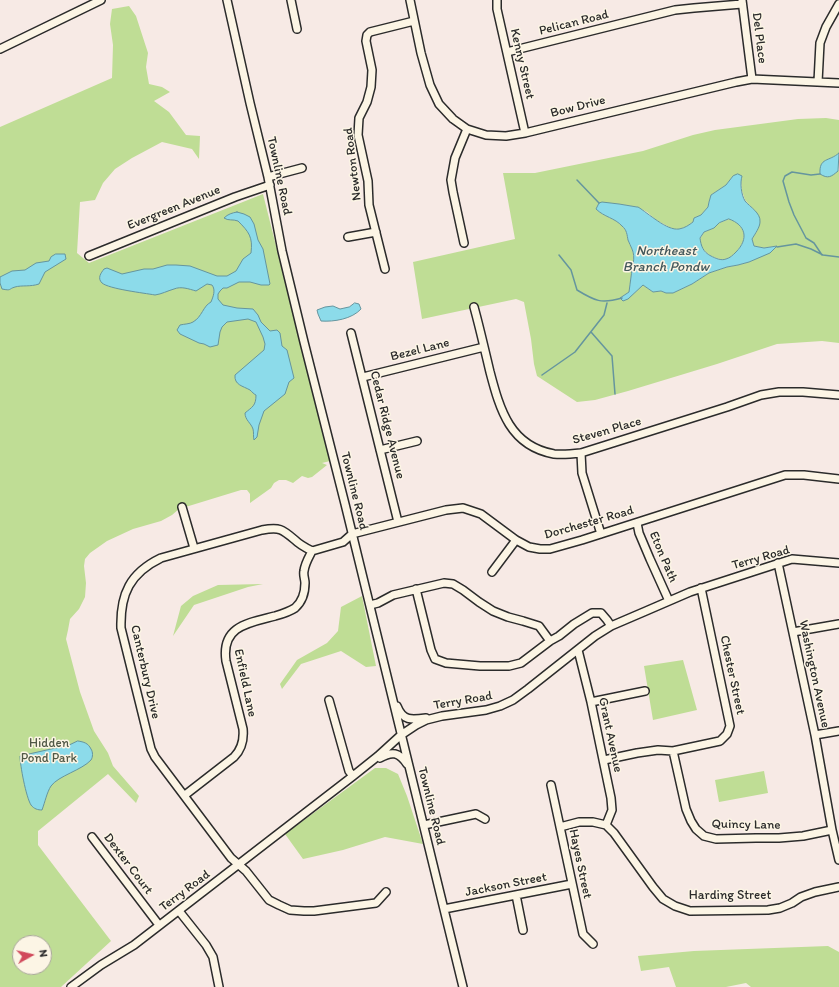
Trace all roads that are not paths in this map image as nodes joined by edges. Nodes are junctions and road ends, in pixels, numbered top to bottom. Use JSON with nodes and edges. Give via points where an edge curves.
{"nodes":[{"id":1,"x":101,"y":0,"type":"edge"},
{"id":2,"x":227,"y":0,"type":"edge"},
{"id":3,"x":291,"y":0,"type":"edge"},
{"id":4,"x":410,"y":0,"type":"edge"},
{"id":5,"x":497,"y":0,"type":"edge"},
{"id":6,"x":742,"y":2,"type":"edge"},
{"id":7,"x":839,"y":4,"type":"edge"},
{"id":8,"x":414,"y":21,"type":"junction"},
{"id":9,"x":298,"y":29,"type":"dead end"},
{"id":10,"x":0,"y":50,"type":"edge"},
{"id":11,"x":507,"y":52,"type":"junction"},
{"id":12,"x":752,"y":79,"type":"junction"},
{"id":13,"x":818,"y":82,"type":"junction"},
{"id":14,"x":839,"y":82,"type":"edge"},
{"id":15,"x":467,"y":129,"type":"junction"},
{"id":16,"x":525,"y":133,"type":"junction"},
{"id":17,"x":302,"y":168,"type":"dead end"},
{"id":18,"x":269,"y":181,"type":"junction"},
{"id":19,"x":376,"y":232,"type":"junction"},
{"id":20,"x":348,"y":237,"type":"dead end"},
{"id":21,"x":464,"y":243,"type":"dead end"},
{"id":22,"x":89,"y":256,"type":"dead end"},
{"id":23,"x":385,"y":269,"type":"dead end"},
{"id":24,"x":474,"y":307,"type":"dead end"},
{"id":25,"x":351,"y":332,"type":"dead end"},
{"id":26,"x":484,"y":347,"type":"junction"},
{"id":27,"x":363,"y":377,"type":"junction"},
{"id":28,"x":839,"y":396,"type":"edge"},
{"id":29,"x":417,"y":441,"type":"dead end"},
{"id":30,"x":380,"y":450,"type":"junction"},
{"id":31,"x":581,"y":453,"type":"junction"},
{"id":32,"x":839,"y":479,"type":"edge"},
{"id":33,"x":182,"y":507,"type":"dead end"},
{"id":34,"x":398,"y":522,"type":"junction"},
{"id":35,"x":637,"y":523,"type":"junction"},
{"id":36,"x":352,"y":534,"type":"junction"},
{"id":37,"x":601,"y":534,"type":"junction"},
{"id":38,"x":516,"y":540,"type":"junction"},
{"id":39,"x":194,"y":548,"type":"junction"},
{"id":40,"x":312,"y":551,"type":"junction"},
{"id":41,"x":778,"y":563,"type":"junction"},
{"id":42,"x":839,"y":563,"type":"edge"},
{"id":43,"x":492,"y":572,"type":"dead end"},
{"id":44,"x":702,"y":588,"type":"junction"},
{"id":45,"x":416,"y":589,"type":"junction"},
{"id":46,"x":670,"y":601,"type":"junction"},
{"id":47,"x":370,"y":605,"type":"junction"},
{"id":48,"x":839,"y":624,"type":"edge"},
{"id":49,"x":611,"y":626,"type":"junction"},
{"id":50,"x":793,"y":632,"type":"junction"},
{"id":51,"x":550,"y":641,"type":"junction"},
{"id":52,"x":578,"y":650,"type":"junction"},
{"id":53,"x":389,"y":684,"type":"junction"},
{"id":54,"x":646,"y":692,"type":"dead end"},
{"id":55,"x":329,"y":700,"type":"dead end"},
{"id":56,"x":591,"y":702,"type":"junction"},
{"id":57,"x":442,"y":716,"type":"junction"},
{"id":58,"x":839,"y":731,"type":"edge"},
{"id":59,"x":401,"y":735,"type":"junction"},
{"id":60,"x":815,"y":735,"type":"junction"},
{"id":61,"x":674,"y":750,"type":"junction"},
{"id":62,"x":604,"y":760,"type":"junction"},
{"id":63,"x":366,"y":766,"type":"junction"},
{"id":64,"x":410,"y":770,"type":"junction"},
{"id":65,"x":353,"y":776,"type":"junction"},
{"id":66,"x":551,"y":785,"type":"dead end"},
{"id":67,"x":185,"y":795,"type":"junction"},
{"id":68,"x":485,"y":819,"type":"dead end"},
{"id":69,"x":424,"y":825,"type":"junction"},
{"id":70,"x":606,"y":825,"type":"junction"},
{"id":71,"x":560,"y":828,"type":"junction"},
{"id":72,"x":832,"y":830,"type":"junction"},
{"id":73,"x":92,"y":837,"type":"dead end"},
{"id":74,"x":839,"y":860,"type":"edge"},
{"id":75,"x":239,"y":864,"type":"junction"},
{"id":76,"x":572,"y":884,"type":"junction"},
{"id":77,"x":839,"y":887,"type":"edge"},
{"id":78,"x":386,"y":892,"type":"dead end"},
{"id":79,"x":516,"y":895,"type":"junction"},
{"id":80,"x":444,"y":909,"type":"junction"},
{"id":81,"x":179,"y":911,"type":"junction"},
{"id":82,"x":159,"y":925,"type":"junction"},
{"id":83,"x":523,"y":930,"type":"dead end"},
{"id":84,"x":593,"y":944,"type":"dead end"},
{"id":85,"x":71,"y":987,"type":"edge"},
{"id":86,"x":219,"y":987,"type":"edge"},
{"id":87,"x":463,"y":987,"type":"edge"}],
"edges":[{"from":1,"to":10,"type":"street"},
{"from":2,"to":18,"type":"street","name":"Townline Road"},
{"from":3,"to":9,"type":"street"},
{"from":4,"to":8,"type":"street","name":"Bow Drive"},
{"from":5,"to":11,"type":"street","name":"Kenny Street"},
{"from":6,"to":11,"type":"street","name":"Pelican Road","via":[[675,10]]},
{"from":6,"to":12,"type":"street","name":"Del Place"},
{"from":7,"to":13,"type":"street","via":[[820,43]]},
{"from":8,"to":15,"type":"street","name":"Bow Drive","via":[[430,85],[439,104]]},
{"from":8,"to":19,"type":"street","name":"Newton Road","via":[[370,32],[366,41],[372,70],[372,88],[359,118],[358,135]]},
{"from":11,"to":16,"type":"street","name":"Kenny Street"},
{"from":12,"to":13,"type":"street","name":"Bow Drive"},
{"from":12,"to":16,"type":"street","name":"Bow Drive"},
{"from":13,"to":14,"type":"street","name":"Bow Drive"},
{"from":15,"to":16,"type":"street","name":"Bow Drive","via":[[486,135],[506,136]]},
{"from":15,"to":21,"type":"street","via":[[455,158],[451,180]]},
{"from":17,"to":18,"type":"street","name":"Evergreen Avenue"},
{"from":18,"to":22,"type":"street","name":"Evergreen Avenue"},
{"from":18,"to":36,"type":"street","name":"Townline Road","via":[[282,251]]},
{"from":19,"to":20,"type":"street"},
{"from":19,"to":23,"type":"street","name":"Newton Road"},
{"from":24,"to":26,"type":"street","name":"Steven Place"},
{"from":25,"to":27,"type":"street","name":"Cedar Ridge Avenue"},
{"from":26,"to":27,"type":"street","name":"Bezel Lane"},
{"from":26,"to":31,"type":"street","name":"Steven Place","via":[[500,408],[510,428],[534,448],[555,454]]},
{"from":27,"to":30,"type":"street","name":"Cedar Ridge Avenue"},
{"from":28,"to":31,"type":"street","name":"Steven Place","via":[[803,392],[761,395]]},
{"from":29,"to":30,"type":"street"},
{"from":30,"to":34,"type":"street","name":"Cedar Ridge Avenue"},
{"from":31,"to":37,"type":"street","via":[[582,473]]},
{"from":32,"to":35,"type":"street","name":"Dorchester Road","via":[[785,475]]},
{"from":33,"to":39,"type":"street"},
{"from":34,"to":36,"type":"street","name":"Dorchester Road"},
{"from":34,"to":38,"type":"street","name":"Dorchester Road","via":[[463,508],[481,514]]},
{"from":35,"to":37,"type":"street","name":"Dorchester Road"},
{"from":35,"to":46,"type":"street","name":"Eton Path","via":[[639,533]]},
{"from":36,"to":40,"type":"street","via":[[343,542]]},
{"from":36,"to":47,"type":"street","name":"Townline Road"},
{"from":37,"to":38,"type":"street","name":"Dorchester Road","via":[[550,549],[529,547]]},
{"from":38,"to":43,"type":"street"},
{"from":39,"to":40,"type":"street","name":"Canterbury Drive","via":[[272,528],[289,534],[295,541]]},
{"from":39,"to":67,"type":"street","name":"Canterbury Drive","via":[[161,558],[141,570],[129,586],[121,616],[121,628],[151,749]]},
{"from":40,"to":67,"type":"street","name":"Enfield Lane","via":[[304,572],[304,593],[295,608],[239,627],[229,637],[225,653],[243,729],[242,745],[234,757]]},
{"from":41,"to":42,"type":"street","name":"Terry Road","via":[[792,559]]},
{"from":41,"to":44,"type":"street","name":"Terry Road"},
{"from":41,"to":50,"type":"street","name":"Washington Avenue"},
{"from":44,"to":46,"type":"street","name":"Terry Road"},
{"from":44,"to":61,"type":"street","name":"Chester Street","via":[[730,726],[720,741]]},
{"from":45,"to":47,"type":"street"},
{"from":45,"to":51,"type":"street","via":[[444,582],[453,584],[493,611],[539,626]]},
{"from":45,"to":51,"type":"street","via":[[435,659],[446,663],[509,666],[521,663]]},
{"from":46,"to":49,"type":"street","name":"Terry Road"},
{"from":47,"to":53,"type":"street","name":"Townline Road"},
{"from":48,"to":50,"type":"street"},
{"from":49,"to":51,"type":"street","via":[[601,613],[592,613]]},
{"from":49,"to":52,"type":"street","name":"Terry Road"},
{"from":50,"to":60,"type":"street","name":"Washington Avenue"},
{"from":52,"to":56,"type":"street","name":"Grant Avenue"},
{"from":52,"to":57,"type":"street","name":"Terry Road","via":[[513,700],[486,710]]},
{"from":53,"to":57,"type":"street","via":[[399,711],[408,719]]},
{"from":53,"to":59,"type":"street","name":"Townline Road"},
{"from":54,"to":56,"type":"street"},
{"from":55,"to":65,"type":"street","via":[[349,771]]},
{"from":56,"to":62,"type":"street","name":"Grant Avenue"},
{"from":57,"to":59,"type":"street","name":"Terry Road","via":[[426,720]]},
{"from":58,"to":60,"type":"street"},
{"from":59,"to":63,"type":"street","name":"Terry Road"},
{"from":59,"to":64,"type":"street","name":"Townline Road"},
{"from":60,"to":72,"type":"street","name":"Washington Avenue"},
{"from":61,"to":62,"type":"street","name":"Chester Street","via":[[637,753]]},
{"from":61,"to":72,"type":"street","name":"Quincy Lane","via":[[686,810],[696,830],[704,836],[716,839],[779,838]]},
{"from":62,"to":70,"type":"street","name":"Grant Avenue","via":[[612,810]]},
{"from":63,"to":64,"type":"street","via":[[394,753],[404,759]]},
{"from":63,"to":65,"type":"street","name":"Terry Road"},
{"from":64,"to":69,"type":"street","name":"Townline Road"},
{"from":65,"to":75,"type":"street","name":"Terry Road"},
{"from":66,"to":71,"type":"street","name":"Hayes Street"},
{"from":67,"to":75,"type":"street","name":"Canterbury Drive","via":[[231,858]]},
{"from":68,"to":69,"type":"street","via":[[476,814]]},
{"from":69,"to":80,"type":"street","name":"Townline Road"},
{"from":70,"to":71,"type":"street","via":[[579,822]]},
{"from":70,"to":77,"type":"street","name":"Harding Street","via":[[663,899],[690,911],[768,910],[780,908],[815,892]]},
{"from":71,"to":76,"type":"street","name":"Hayes Street"},
{"from":72,"to":74,"type":"street","name":"Washington Avenue"},
{"from":73,"to":82,"type":"street","name":"Dexter Court"},
{"from":75,"to":78,"type":"street","name":"Canterbury Drive","via":[[270,900],[290,910],[314,911],[376,902]]},
{"from":75,"to":81,"type":"street","name":"Terry Road"},
{"from":76,"to":79,"type":"street","name":"Jackson Street"},
{"from":76,"to":84,"type":"street","name":"Hayes Street","via":[[583,934]]},
{"from":79,"to":80,"type":"street","name":"Jackson Street"},
{"from":79,"to":83,"type":"street"},
{"from":80,"to":87,"type":"street","name":"Townline Road"},
{"from":81,"to":82,"type":"street","name":"Terry Road"},
{"from":81,"to":86,"type":"street","via":[[213,957]]},
{"from":82,"to":85,"type":"street","name":"Terry Road"}]}
